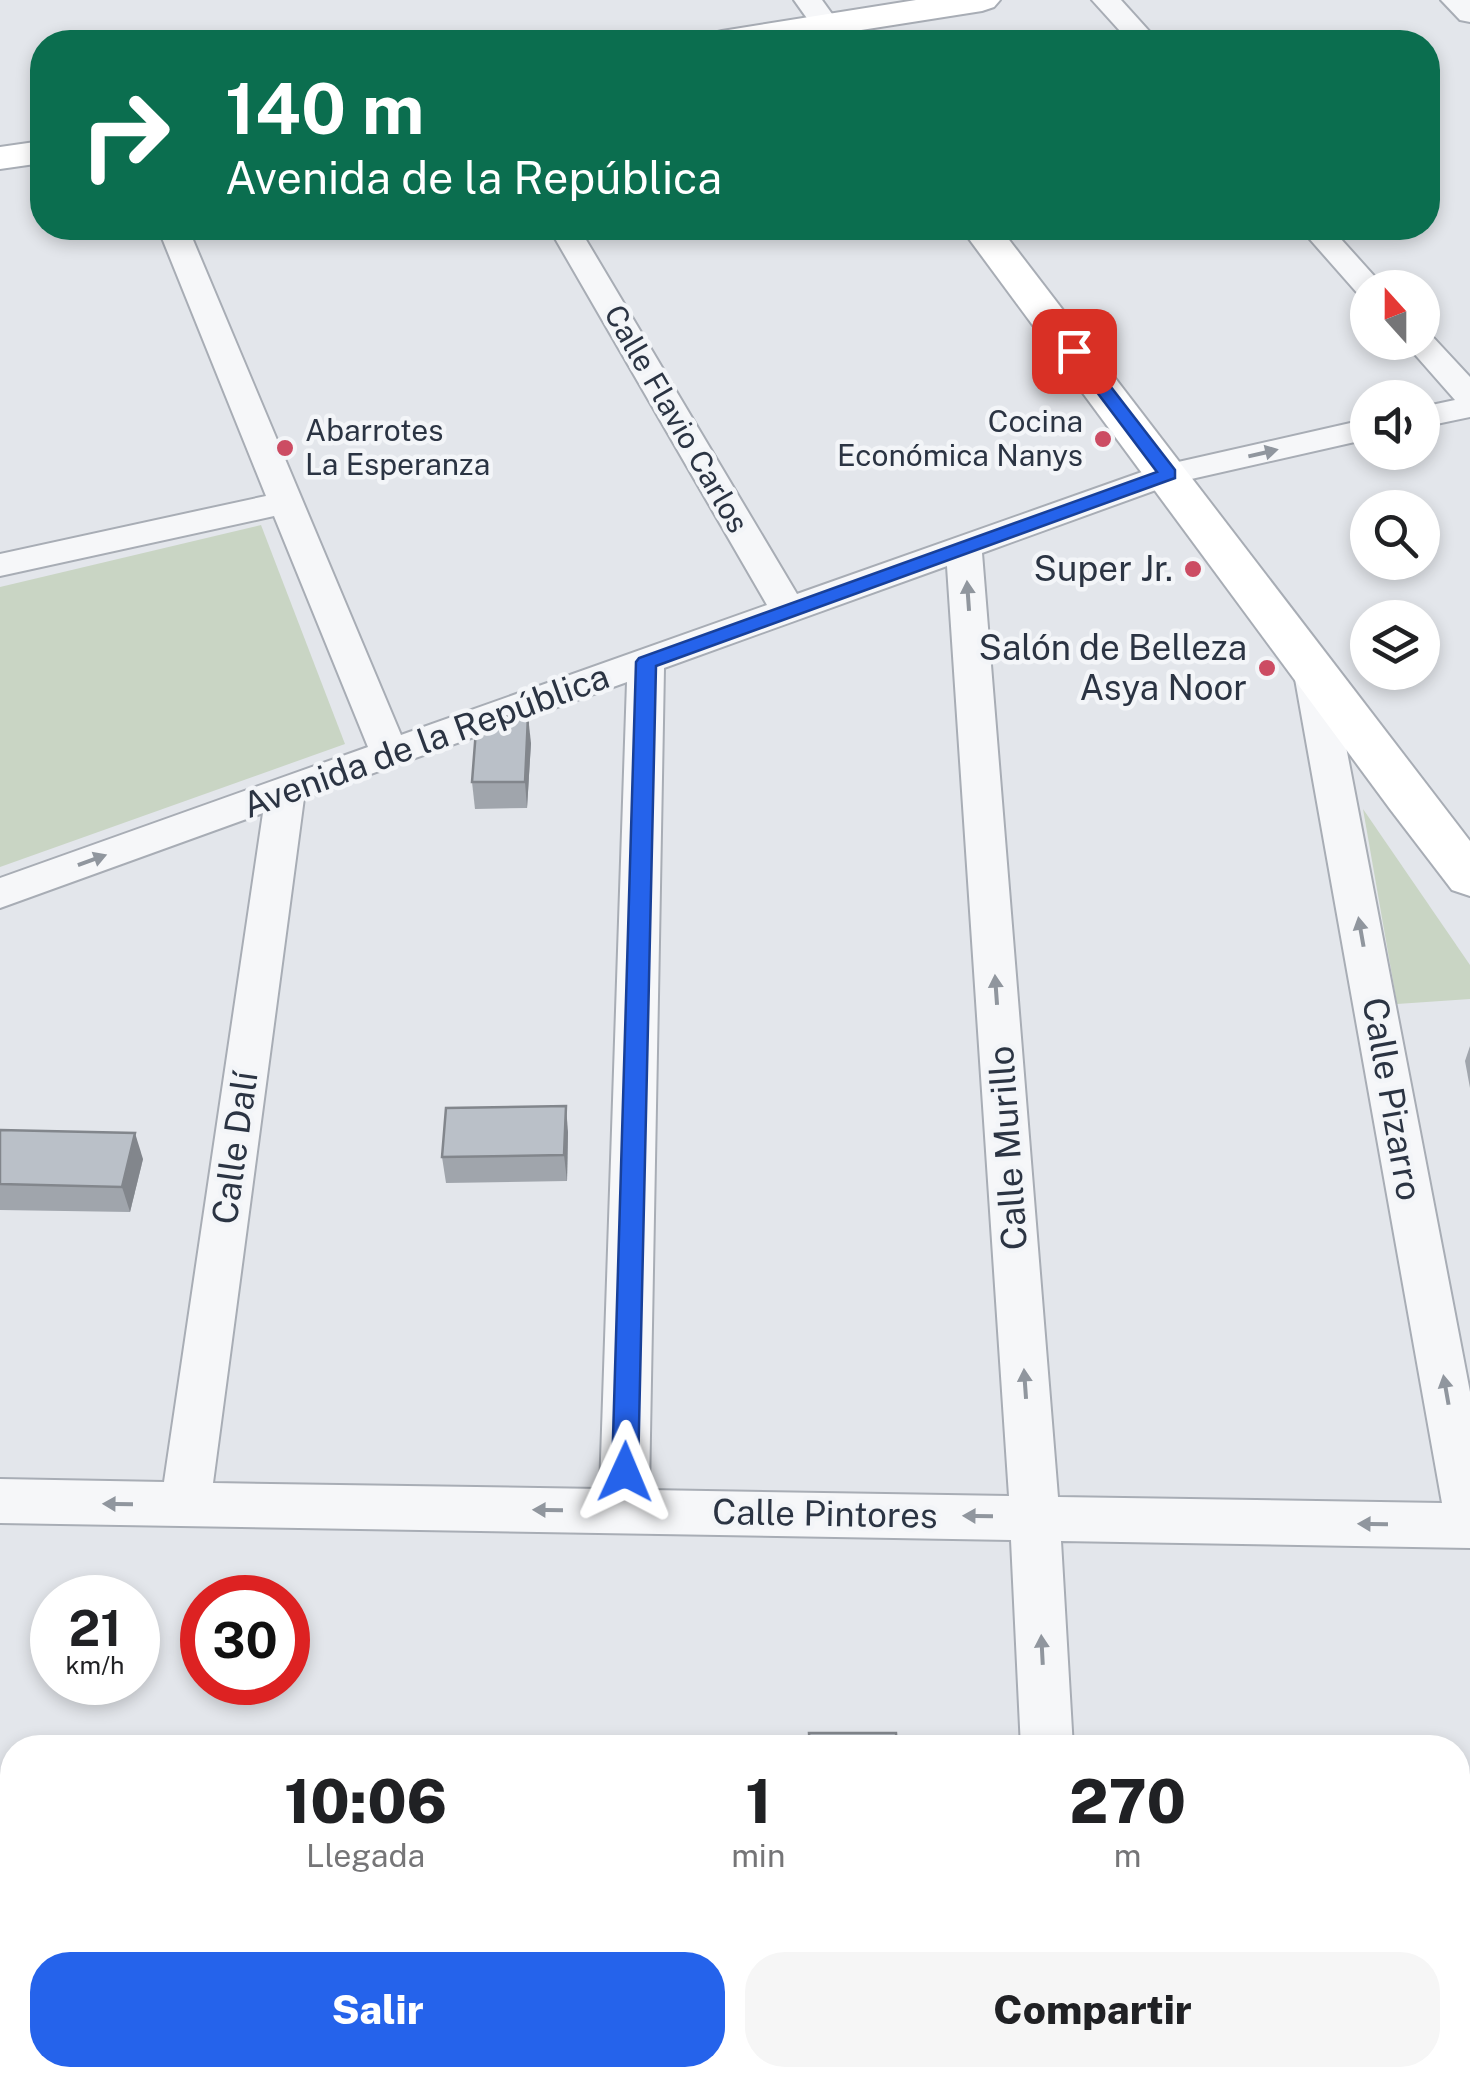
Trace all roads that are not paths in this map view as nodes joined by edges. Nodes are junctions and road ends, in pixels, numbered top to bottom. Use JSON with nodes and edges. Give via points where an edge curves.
{"nodes":[{"id":1,"x":982,"y":0,"type":"edge"},
{"id":2,"x":1106,"y":0,"type":"edge"},
{"id":3,"x":1455,"y":0,"type":"edge"},
{"id":4,"x":1470,"y":14,"type":"edge"},
{"id":5,"x":824,"y":23,"type":"edge"},
{"id":6,"x":786,"y":30,"type":"edge"},
{"id":7,"x":1134,"y":30,"type":"edge"},
{"id":8,"x":30,"y":154,"type":"edge"},
{"id":9,"x":0,"y":158,"type":"edge"},
{"id":10,"x":178,"y":240,"type":"edge"},
{"id":11,"x":571,"y":240,"type":"edge"},
{"id":12,"x":989,"y":240,"type":"edge"},
{"id":13,"x":1325,"y":240,"type":"edge"},
{"id":14,"x":1353,"y":270,"type":"edge"},
{"id":15,"x":1436,"y":360,"type":"edge"},
{"id":16,"x":1470,"y":397,"type":"edge"},
{"id":17,"x":1470,"y":406,"type":"edge"},
{"id":18,"x":1440,"y":413,"type":"edge"},
{"id":19,"x":1350,"y":434,"type":"edge"},
{"id":20,"x":1168,"y":474,"type":"junction"},
{"id":21,"x":284,"y":503,"type":"junction"},
{"id":22,"x":964,"y":549,"type":"junction"},
{"id":23,"x":0,"y":565,"type":"edge"},
{"id":24,"x":789,"y":612,"type":"junction"},
{"id":25,"x":646,"y":662,"type":"junction"},
{"id":26,"x":1314,"y":679,"type":"junction"},
{"id":27,"x":389,"y":752,"type":"junction"},
{"id":28,"x":286,"y":791,"type":"junction"},
{"id":29,"x":1470,"y":877,"type":"edge"},
{"id":30,"x":0,"y":893,"type":"edge"},
{"id":31,"x":0,"y":1501,"type":"edge"},
{"id":32,"x":185,"y":1505,"type":"junction"},
{"id":33,"x":624,"y":1511,"type":"junction"},
{"id":34,"x":1035,"y":1516,"type":"junction"},
{"id":35,"x":1470,"y":1523,"type":"edge"},
{"id":36,"x":1046,"y":1735,"type":"edge"}],
"edges":[{"from":1,"to":5,"type":"street"},
{"from":2,"to":7,"type":"street"},
{"from":3,"to":4,"type":"street"},
{"from":5,"to":6,"type":"street"},
{"from":8,"to":9,"type":"street"},
{"from":10,"to":21,"type":"street"},
{"from":11,"to":24,"type":"street","name":"Calle Flavio Carlos"},
{"from":12,"to":20,"type":"street"},
{"from":13,"to":14,"type":"street"},
{"from":15,"to":16,"type":"street"},
{"from":17,"to":18,"type":"street"},
{"from":20,"to":19,"type":"street","name":"Avenida de la República","one_way":true},
{"from":20,"to":22,"type":"street","name":"Avenida de la República"},
{"from":20,"to":26,"type":"street"},
{"from":21,"to":23,"type":"street"},
{"from":21,"to":27,"type":"street"},
{"from":22,"to":24,"type":"street","name":"Avenida de la República"},
{"from":34,"to":22,"type":"street","name":"Calle Murillo","one_way":true},
{"from":24,"to":25,"type":"street","name":"Avenida de la República"},
{"from":25,"to":27,"type":"street","name":"Avenida de la República"},
{"from":25,"to":33,"type":"street"},
{"from":26,"to":29,"type":"street"},
{"from":35,"to":26,"type":"street","name":"Calle Pizarro","one_way":true},
{"from":27,"to":28,"type":"street","name":"Avenida de la República"},
{"from":30,"to":28,"type":"street","name":"Avenida de la República","one_way":true},
{"from":28,"to":32,"type":"street","name":"Calle Dalí"},
{"from":32,"to":31,"type":"street","name":"Calle Pintores","one_way":true},
{"from":33,"to":32,"type":"street","name":"Calle Pintores","one_way":true},
{"from":34,"to":33,"type":"street","name":"Calle Pintores","one_way":true},
{"from":35,"to":34,"type":"street","name":"Calle Pintores","one_way":true},
{"from":36,"to":34,"type":"street","name":"Calle Murillo","one_way":true}]}
